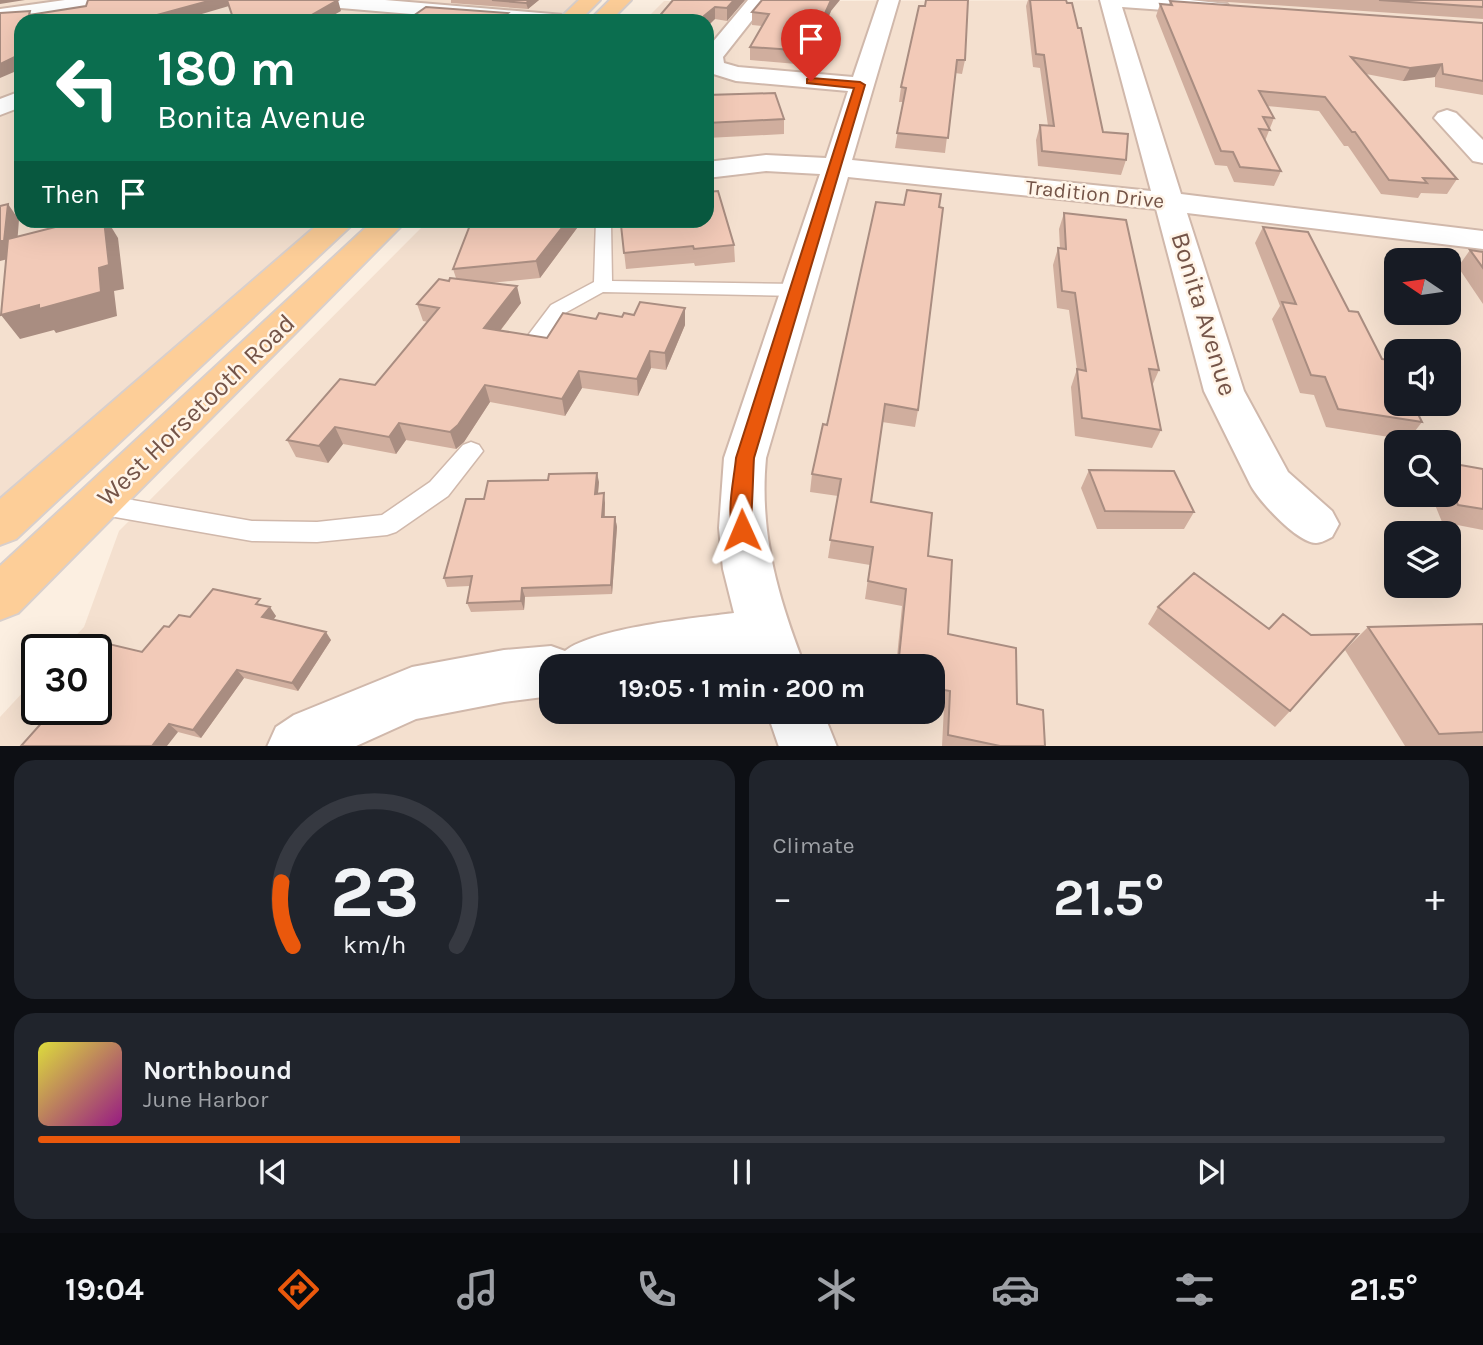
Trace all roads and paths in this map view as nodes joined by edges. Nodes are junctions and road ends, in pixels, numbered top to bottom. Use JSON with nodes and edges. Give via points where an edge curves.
{"nodes":[{"id":1,"x":106,"y":0,"type":"edge"},
{"id":2,"x":317,"y":0,"type":"edge"},
{"id":3,"x":590,"y":0,"type":"edge"},
{"id":4,"x":621,"y":0,"type":"edge"},
{"id":5,"x":758,"y":0,"type":"edge"},
{"id":6,"x":889,"y":0,"type":"edge"},
{"id":7,"x":1110,"y":0,"type":"edge"},
{"id":8,"x":75,"y":2,"type":"edge"},
{"id":9,"x":395,"y":7,"type":"junction"},
{"id":10,"x":1234,"y":9,"type":"edge"},
{"id":11,"x":384,"y":14,"type":"edge"},
{"id":12,"x":480,"y":14,"type":"edge"},
{"id":13,"x":573,"y":14,"type":"edge"},
{"id":14,"x":606,"y":14,"type":"edge"},
{"id":15,"x":0,"y":15,"type":"edge"},
{"id":16,"x":714,"y":55,"type":"edge"},
{"id":17,"x":714,"y":67,"type":"edge"},
{"id":18,"x":860,"y":85,"type":"junction"},
{"id":19,"x":1447,"y":118,"type":"dead end"},
{"id":20,"x":1483,"y":155,"type":"edge"},
{"id":21,"x":835,"y":167,"type":"junction"},
{"id":22,"x":714,"y":169,"type":"edge"},
{"id":23,"x":1170,"y":202,"type":"junction"},
{"id":24,"x":333,"y":228,"type":"edge"},
{"id":25,"x":384,"y":228,"type":"edge"},
{"id":26,"x":603,"y":228,"type":"edge"},
{"id":27,"x":1483,"y":240,"type":"edge"},
{"id":28,"x":604,"y":286,"type":"junction"},
{"id":29,"x":797,"y":290,"type":"junction"},
{"id":30,"x":533,"y":342,"type":"edge"},
{"id":31,"x":471,"y":451,"type":"dead end"},
{"id":32,"x":99,"y":505,"type":"junction"},
{"id":33,"x":1316,"y":524,"type":"dead end"},
{"id":34,"x":0,"y":526,"type":"edge"},
{"id":35,"x":0,"y":598,"type":"edge"},
{"id":36,"x":772,"y":649,"type":"edge"},
{"id":37,"x":629,"y":654,"type":"edge"},
{"id":38,"x":539,"y":672,"type":"edge"},
{"id":39,"x":799,"y":724,"type":"edge"},
{"id":40,"x":297,"y":746,"type":"edge"},
{"id":41,"x":808,"y":746,"type":"edge"}],
"edges":[{"from":1,"to":8,"type":"street"},
{"from":2,"to":9,"type":"street"},
{"from":3,"to":13,"type":"main road"},
{"from":4,"to":14,"type":"main road"},
{"from":5,"to":16,"type":"street"},
{"from":6,"to":18,"type":"street"},
{"from":7,"to":10,"type":"street"},
{"from":7,"to":23,"type":"street","name":"Bonita Avenue"},
{"from":8,"to":15,"type":"street"},
{"from":9,"to":11,"type":"street"},
{"from":9,"to":12,"type":"street"},
{"from":17,"to":18,"type":"street","via":[[736,74]]},
{"from":18,"to":21,"type":"street"},
{"from":19,"to":20,"type":"street"},
{"from":21,"to":22,"type":"street","name":"Tradition Drive","via":[[766,163]]},
{"from":21,"to":23,"type":"street","name":"Tradition Drive"},
{"from":21,"to":29,"type":"street"},
{"from":23,"to":27,"type":"street","name":"Tradition Drive"},
{"from":23,"to":33,"type":"street","name":"Bonita Avenue","via":[[1224,391],[1272,484]]},
{"from":24,"to":34,"type":"main road","name":"West Horsetooth Road"},
{"from":25,"to":32,"type":"main road","name":"West Horsetooth Road"},
{"from":26,"to":28,"type":"lane"},
{"from":28,"to":29,"type":"lane"},
{"from":28,"to":30,"type":"lane","via":[[558,309]]},
{"from":29,"to":36,"type":"street","via":[[745,458],[741,506],[744,554]]},
{"from":31,"to":32,"type":"lane","via":[[439,489],[387,525],[317,532],[252,531]]},
{"from":32,"to":35,"type":"main road","name":"West Horsetooth Road"},
{"from":36,"to":37,"type":"street","via":[[643,650]]},
{"from":38,"to":40,"type":"street","via":[[412,693],[314,734]]},
{"from":39,"to":41,"type":"street"}]}
